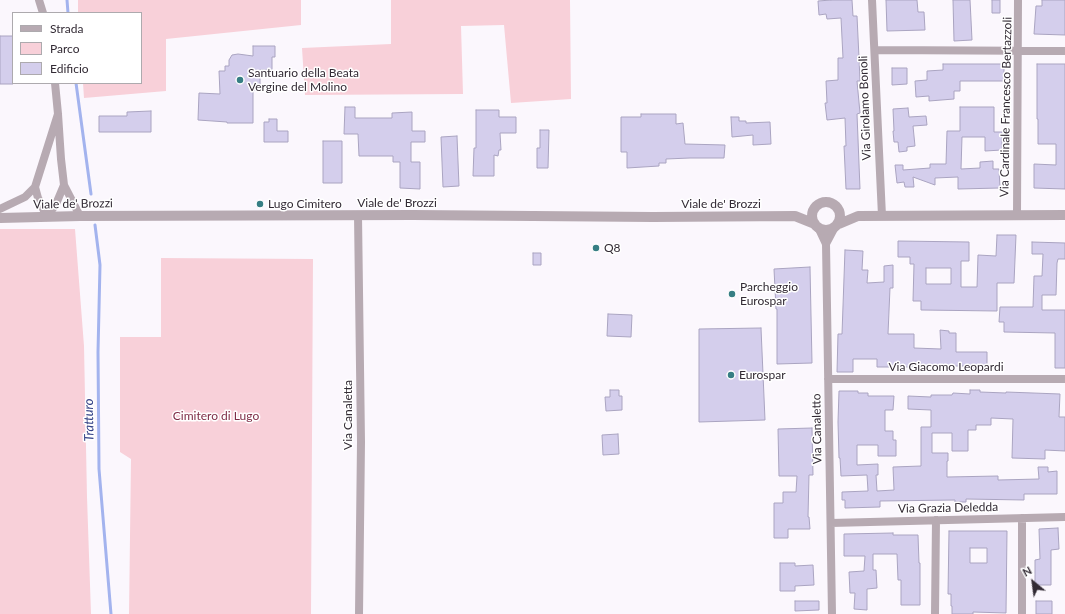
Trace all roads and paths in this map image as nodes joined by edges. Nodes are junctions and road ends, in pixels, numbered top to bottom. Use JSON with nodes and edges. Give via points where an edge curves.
{"nodes":[{"id":1,"x":39,"y":0,"type":"edge"},
{"id":2,"x":872,"y":0,"type":"edge"},
{"id":3,"x":1018,"y":0,"type":"edge"},
{"id":4,"x":43,"y":12,"type":"edge"},
{"id":5,"x":875,"y":50,"type":"junction"},
{"id":6,"x":1019,"y":50,"type":"junction"},
{"id":7,"x":1065,"y":51,"type":"edge"},
{"id":8,"x":55,"y":84,"type":"edge"},
{"id":9,"x":58,"y":114,"type":"junction"},
{"id":10,"x":64,"y":185,"type":"junction"},
{"id":11,"x":35,"y":187,"type":"junction"},
{"id":12,"x":816,"y":206,"type":"junction"},
{"id":13,"x":837,"y":206,"type":"junction"},
{"id":14,"x":0,"y":209,"type":"edge"},
{"id":15,"x":1017,"y":215,"type":"junction"},
{"id":16,"x":1065,"y":215,"type":"edge"},
{"id":17,"x":47,"y":216,"type":"junction"},
{"id":18,"x":80,"y":216,"type":"junction"},
{"id":19,"x":358,"y":216,"type":"junction"},
{"id":20,"x":795,"y":216,"type":"junction"},
{"id":21,"x":858,"y":216,"type":"junction"},
{"id":22,"x":882,"y":216,"type":"junction"},
{"id":23,"x":0,"y":218,"type":"edge"},
{"id":24,"x":837,"y":225,"type":"junction"},
{"id":25,"x":816,"y":226,"type":"junction"},
{"id":26,"x":826,"y":244,"type":"junction"},
{"id":27,"x":828,"y":379,"type":"junction"},
{"id":28,"x":1065,"y":379,"type":"edge"},
{"id":29,"x":1065,"y":517,"type":"edge"},
{"id":30,"x":1022,"y":518,"type":"junction"},
{"id":31,"x":936,"y":520,"type":"junction"},
{"id":32,"x":831,"y":522,"type":"junction"},
{"id":33,"x":359,"y":614,"type":"edge"},
{"id":34,"x":832,"y":614,"type":"edge"},
{"id":35,"x":935,"y":614,"type":"edge"},
{"id":36,"x":1022,"y":614,"type":"edge"}],
"edges":[{"from":1,"to":4,"type":"street"},
{"from":2,"to":5,"type":"street","name":"Via Girolamo Bonoli"},
{"from":3,"to":6,"type":"street","name":"Via Cardinale Francesco Bertazzoli"},
{"from":5,"to":6,"type":"street"},
{"from":5,"to":22,"type":"street","name":"Via Girolamo Bonoli"},
{"from":6,"to":7,"type":"street"},
{"from":6,"to":15,"type":"street","name":"Via Cardinale Francesco Bertazzoli"},
{"from":8,"to":9,"type":"street"},
{"from":9,"to":10,"type":"street"},
{"from":9,"to":11,"type":"street"},
{"from":10,"to":17,"type":"street","via":[[56,204]]},
{"from":10,"to":18,"type":"street"},
{"from":11,"to":14,"type":"street","via":[[25,196]]},
{"from":11,"to":17,"type":"street"},
{"from":12,"to":13,"type":"street","name":"Viale de' Brozzi","via":[[829,202]]},
{"from":12,"to":20,"type":"street","name":"Viale de' Brozzi"},
{"from":12,"to":25,"type":"street","via":[[812,215]]},
{"from":13,"to":21,"type":"street","name":"Viale de' Brozzi"},
{"from":13,"to":24,"type":"street","via":[[841,214]]},
{"from":15,"to":16,"type":"street","name":"Viale de' Brozzi"},
{"from":15,"to":22,"type":"street","name":"Viale de' Brozzi"},
{"from":17,"to":18,"type":"street","name":"Viale de' Brozzi"},
{"from":17,"to":23,"type":"street","name":"Viale de' Brozzi"},
{"from":18,"to":19,"type":"street","name":"Viale de' Brozzi"},
{"from":19,"to":20,"type":"street","name":"Viale de' Brozzi"},
{"from":19,"to":33,"type":"street","name":"Via Canaletta","via":[[361,442]]},
{"from":20,"to":25,"type":"street","name":"Viale de' Brozzi"},
{"from":21,"to":22,"type":"street","name":"Viale de' Brozzi"},
{"from":21,"to":24,"type":"street","name":"Viale de' Brozzi"},
{"from":24,"to":25,"type":"street","name":"Viale de' Brozzi","via":[[827,230]]},
{"from":24,"to":26,"type":"street","name":"Via Canaletto"},
{"from":25,"to":26,"type":"street","name":"Via Canaletto"},
{"from":26,"to":27,"type":"street","name":"Via Canaletto"},
{"from":27,"to":28,"type":"street","name":"Via Giacomo Leopardi"},
{"from":27,"to":32,"type":"street","name":"Via Canaletto"},
{"from":29,"to":30,"type":"street","name":"Via Grazia Deledda"},
{"from":30,"to":31,"type":"street","name":"Via Grazia Deledda"},
{"from":30,"to":36,"type":"street"},
{"from":31,"to":32,"type":"street","name":"Via Grazia Deledda"},
{"from":31,"to":35,"type":"street"},
{"from":32,"to":34,"type":"street","name":"Via Canaletto"}]}
